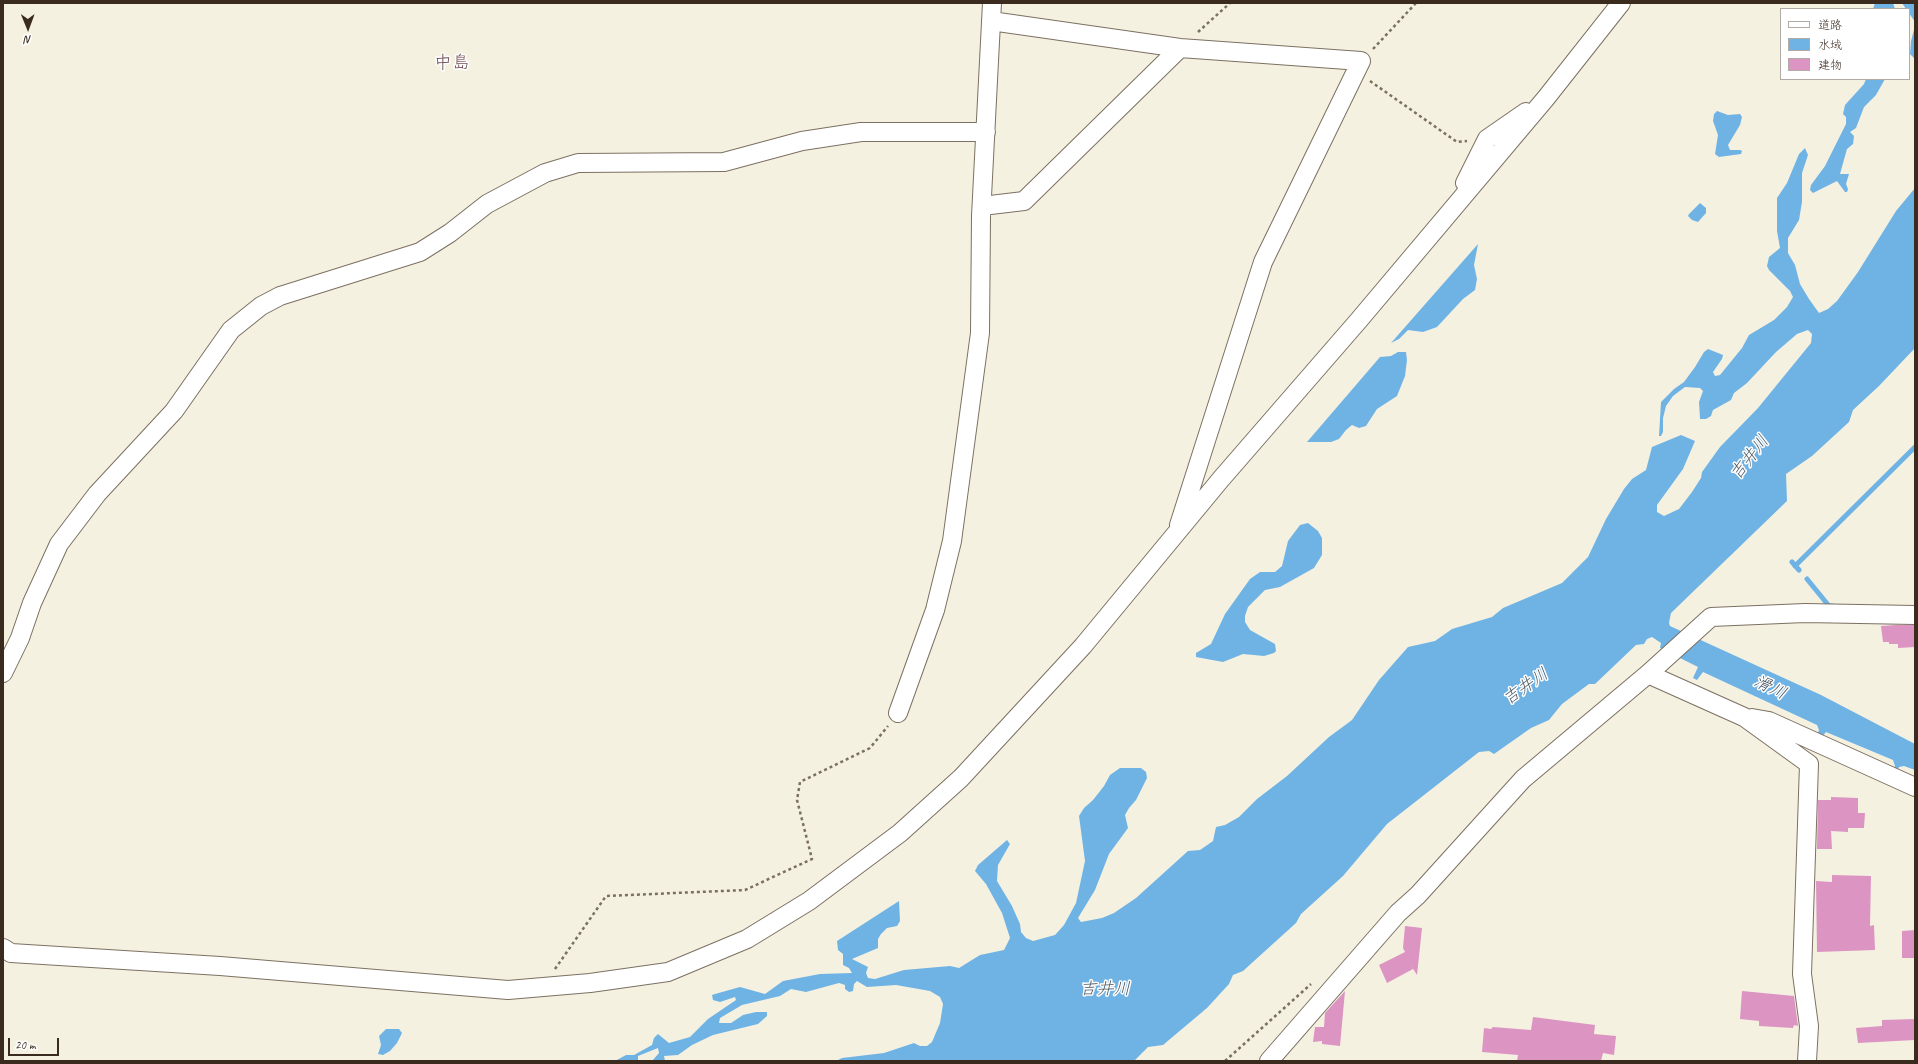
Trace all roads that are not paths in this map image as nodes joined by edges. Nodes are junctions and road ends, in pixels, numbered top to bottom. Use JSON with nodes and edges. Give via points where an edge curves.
{"nodes":[{"id":1,"x":992,"y":3,"type":"edge"},
{"id":2,"x":1621,"y":3,"type":"edge"},
{"id":3,"x":991,"y":21,"type":"junction"},
{"id":4,"x":1180,"y":48,"type":"junction"},
{"id":5,"x":1546,"y":98,"type":"junction"},
{"id":6,"x":986,"y":132,"type":"junction"},
{"id":7,"x":982,"y":206,"type":"junction"},
{"id":8,"x":1452,"y":210,"type":"junction"},
{"id":9,"x":1175,"y":536,"type":"junction"},
{"id":10,"x":1915,"y":615,"type":"edge"},
{"id":11,"x":3,"y":674,"type":"edge"},
{"id":12,"x":1648,"y":674,"type":"junction"},
{"id":13,"x":898,"y":713,"type":"road end"},
{"id":14,"x":1744,"y":717,"type":"junction"},
{"id":15,"x":1915,"y":787,"type":"edge"},
{"id":16,"x":3,"y":948,"type":"edge"},
{"id":17,"x":1269,"y":1061,"type":"edge"},
{"id":18,"x":1807,"y":1061,"type":"edge"}],
"edges":[{"from":1,"to":3,"type":"street"},
{"from":2,"to":5,"type":"street"},
{"from":3,"to":4,"type":"street"},
{"from":3,"to":6,"type":"street"},
{"from":4,"to":7,"type":"street","via":[[1024,201]]},
{"from":4,"to":9,"type":"street","via":[[1359,66],[1264,262]]},
{"from":5,"to":8,"type":"street"},
{"from":5,"to":8,"type":"street","via":[[1487,139]]},
{"from":6,"to":7,"type":"street"},
{"from":6,"to":11,"type":"street","via":[[861,132],[802,142],[724,162],[578,162],[545,173],[488,204],[420,252],[280,296],[261,306],[231,330],[174,410],[97,494],[59,544]]},
{"from":7,"to":13,"type":"street","via":[[980,333],[952,541],[934,610]]},
{"from":8,"to":9,"type":"street"},
{"from":9,"to":16,"type":"street","via":[[1083,646],[961,778],[900,833],[810,901],[747,939],[668,972],[590,983],[508,990],[220,966],[11,953]]},
{"from":10,"to":12,"type":"street","via":[[1805,613],[1711,617]]},
{"from":12,"to":14,"type":"street"},
{"from":12,"to":17,"type":"street","via":[[1523,779],[1418,895],[1398,913]]},
{"from":14,"to":15,"type":"street","via":[[1769,721]]},
{"from":14,"to":18,"type":"street","via":[[1809,764],[1802,974],[1809,1026]]}]}
